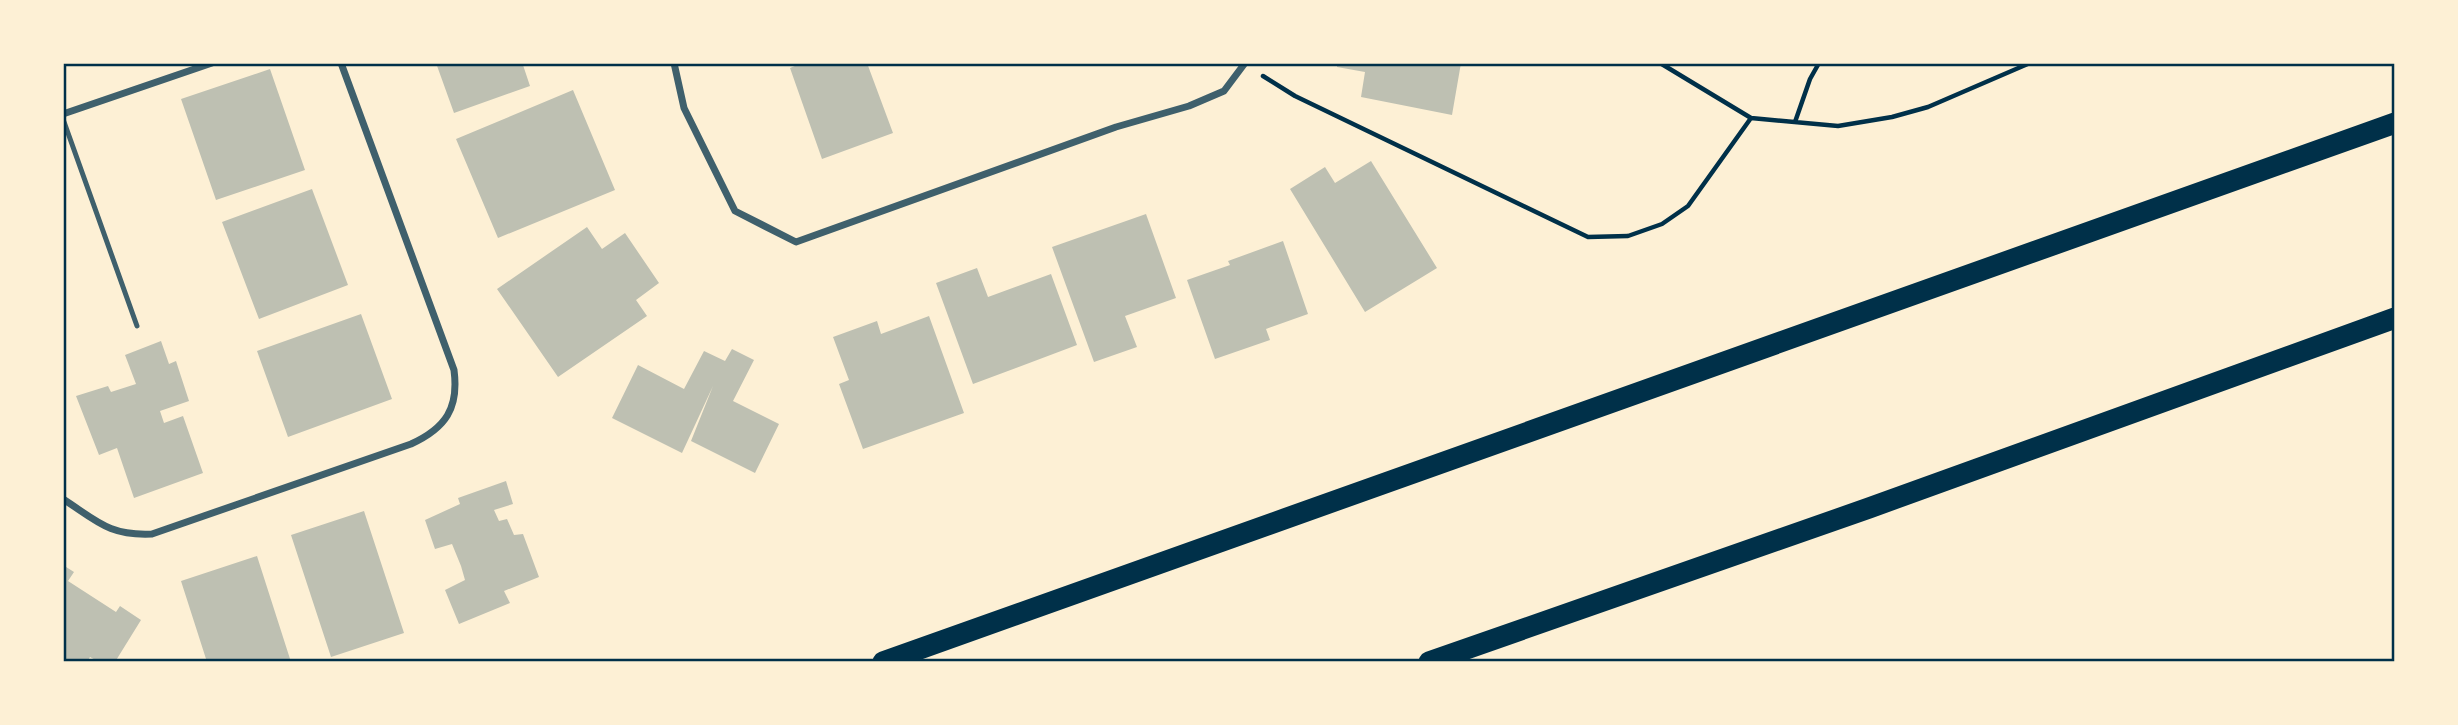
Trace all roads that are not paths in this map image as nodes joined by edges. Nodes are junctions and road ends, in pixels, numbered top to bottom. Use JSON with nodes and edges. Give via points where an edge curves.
{"nodes":[{"id":1,"x":212,"y":63,"type":"edge"},
{"id":2,"x":341,"y":63,"type":"edge"},
{"id":3,"x":674,"y":63,"type":"edge"},
{"id":4,"x":1245,"y":64,"type":"edge"},
{"id":5,"x":63,"y":116,"type":"edge"},
{"id":6,"x":2395,"y":123,"type":"edge"},
{"id":7,"x":2395,"y":318,"type":"edge"},
{"id":8,"x":137,"y":326,"type":"dead end"},
{"id":9,"x":63,"y":499,"type":"edge"},
{"id":10,"x":883,"y":662,"type":"edge"},
{"id":11,"x":1429,"y":662,"type":"edge"}],
"edges":[{"from":1,"to":5,"type":"street"},
{"from":2,"to":9,"type":"street","via":[[454,370],[457,389],[452,410],[442,425],[411,444],[152,534],[111,530]]},
{"from":3,"to":4,"type":"street","via":[[684,108],[735,211],[796,242],[1116,127],[1189,106],[1224,91]]},
{"from":5,"to":8,"type":"lane"},
{"from":6,"to":10,"type":"highway"},
{"from":7,"to":11,"type":"highway"}]}
